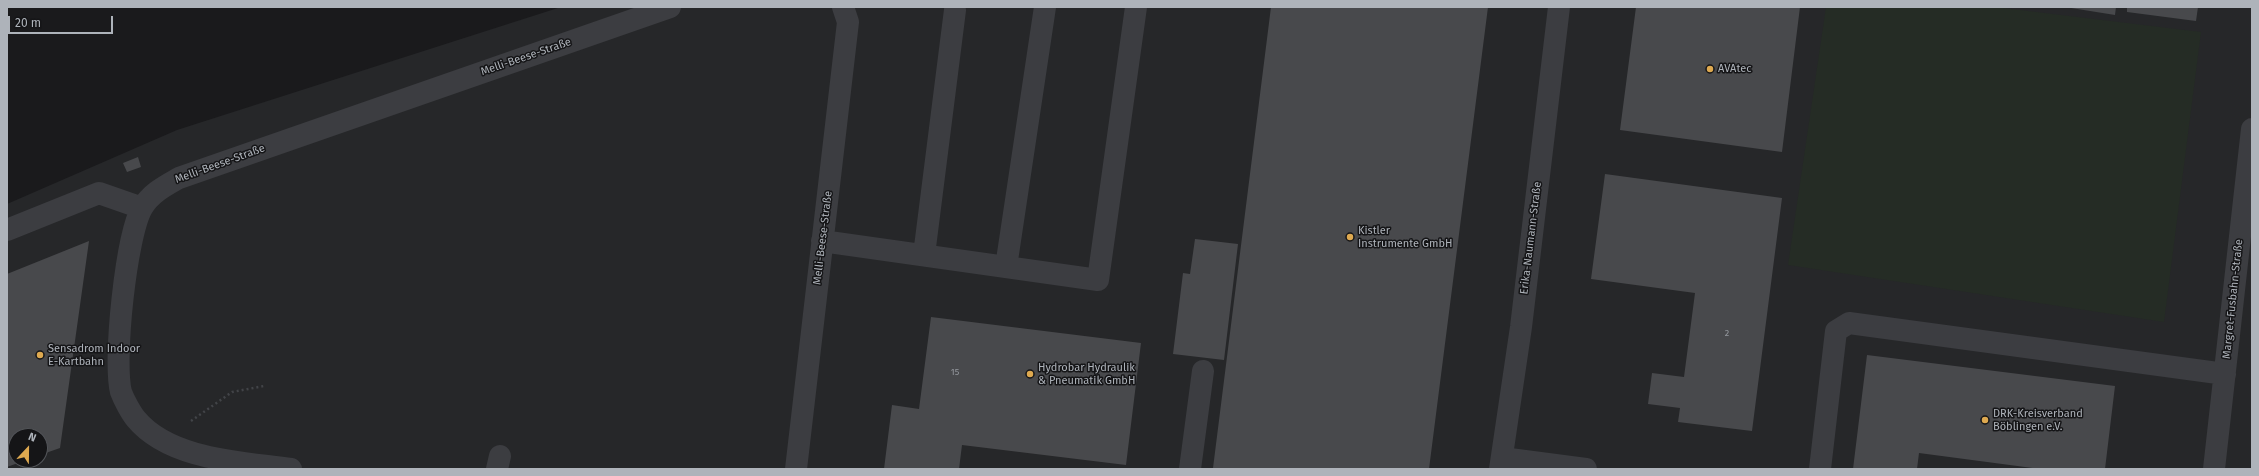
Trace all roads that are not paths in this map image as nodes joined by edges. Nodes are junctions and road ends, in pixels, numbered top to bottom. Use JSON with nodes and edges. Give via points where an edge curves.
{"nodes":[{"id":1,"x":670,"y":7,"type":"edge"},
{"id":2,"x":843,"y":7,"type":"edge"},
{"id":3,"x":1045,"y":7,"type":"edge"},
{"id":4,"x":1136,"y":7,"type":"edge"},
{"id":5,"x":1559,"y":7,"type":"edge"},
{"id":6,"x":955,"y":10,"type":"dead end"},
{"id":7,"x":2252,"y":129,"type":"edge"},
{"id":8,"x":142,"y":208,"type":"junction"},
{"id":9,"x":7,"y":230,"type":"edge"},
{"id":10,"x":822,"y":242,"type":"junction"},
{"id":11,"x":924,"y":255,"type":"junction"},
{"id":12,"x":1006,"y":266,"type":"junction"},
{"id":13,"x":1203,"y":371,"type":"dead end"},
{"id":14,"x":2225,"y":374,"type":"junction"},
{"id":15,"x":1501,"y":463,"type":"edge"},
{"id":16,"x":291,"y":469,"type":"edge"},
{"id":17,"x":796,"y":469,"type":"edge"},
{"id":18,"x":1190,"y":469,"type":"edge"},
{"id":19,"x":1586,"y":469,"type":"edge"},
{"id":20,"x":1820,"y":469,"type":"edge"},
{"id":21,"x":2214,"y":469,"type":"edge"}],
"edges":[{"from":1,"to":8,"type":"street","name":"Melli-Beese-Straße","via":[[179,178],[154,192]]},
{"from":2,"to":10,"type":"street","name":"Melli-Beese-Straße","via":[[848,22]]},
{"from":3,"to":12,"type":"street"},
{"from":4,"to":12,"type":"street","via":[[1098,280]]},
{"from":5,"to":15,"type":"street","name":"Erika-Naumann-Straße","via":[[1522,319]]},
{"from":6,"to":11,"type":"street"},
{"from":7,"to":14,"type":"street","name":"Margret-Fusbahn-Straße"},
{"from":8,"to":9,"type":"street","via":[[99,193]]},
{"from":8,"to":16,"type":"street","name":"Melli-Beese-Straße","via":[[133,231],[117,359],[122,393],[136,419],[163,442],[198,456]]},
{"from":10,"to":11,"type":"street"},
{"from":10,"to":17,"type":"street","name":"Melli-Beese-Straße"},
{"from":11,"to":12,"type":"street"},
{"from":13,"to":18,"type":"street"},
{"from":14,"to":20,"type":"street","via":[[1849,322],[1836,330]]},
{"from":14,"to":21,"type":"street","name":"Margret-Fusbahn-Straße"},
{"from":15,"to":19,"type":"street"}]}
